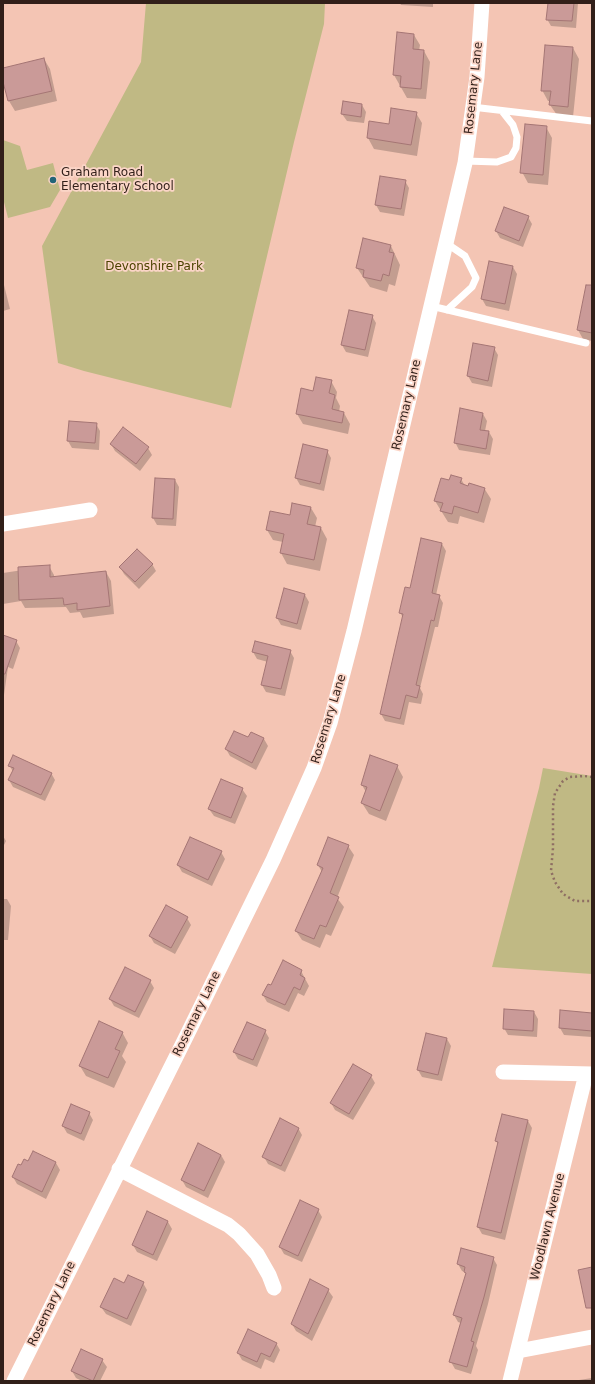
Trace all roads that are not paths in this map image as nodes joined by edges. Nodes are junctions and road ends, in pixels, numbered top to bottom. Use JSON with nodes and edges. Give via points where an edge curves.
{"nodes":[{"id":1,"x":482,"y":3,"type":"edge"},
{"id":2,"x":472,"y":107,"type":"junction"},
{"id":3,"x":502,"y":111,"type":"junction"},
{"id":4,"x":592,"y":121,"type":"edge"},
{"id":5,"x":465,"y":161,"type":"junction"},
{"id":6,"x":446,"y":243,"type":"junction"},
{"id":7,"x":431,"y":306,"type":"junction"},
{"id":8,"x":447,"y":310,"type":"junction"},
{"id":9,"x":586,"y":343,"type":"dead end"},
{"id":10,"x":90,"y":510,"type":"dead end"},
{"id":11,"x":3,"y":524,"type":"edge"},
{"id":12,"x":503,"y":1072,"type":"dead end"},
{"id":13,"x":589,"y":1074,"type":"edge"},
{"id":14,"x":119,"y":1169,"type":"junction"},
{"id":15,"x":274,"y":1288,"type":"dead end"},
{"id":16,"x":592,"y":1337,"type":"edge"},
{"id":17,"x":518,"y":1351,"type":"junction"},
{"id":18,"x":14,"y":1381,"type":"edge"},
{"id":19,"x":510,"y":1381,"type":"edge"}],
"edges":[{"from":1,"to":2,"type":"street","name":"Rosemary Lane","via":[[477,76]]},
{"from":2,"to":3,"type":"lane"},
{"from":2,"to":5,"type":"street","name":"Rosemary Lane"},
{"from":3,"to":4,"type":"lane"},
{"from":3,"to":5,"type":"lane","via":[[514,125],[517,137],[516,148],[511,156],[496,162]]},
{"from":5,"to":6,"type":"street","name":"Rosemary Lane"},
{"from":6,"to":7,"type":"street","name":"Rosemary Lane"},
{"from":6,"to":8,"type":"lane","via":[[465,256],[476,278],[472,287]]},
{"from":7,"to":8,"type":"lane"},
{"from":7,"to":14,"type":"street","name":"Rosemary Lane","via":[[354,631],[330,723],[314,768],[272,860]]},
{"from":8,"to":9,"type":"lane"},
{"from":10,"to":11,"type":"street"},
{"from":12,"to":13,"type":"street"},
{"from":13,"to":17,"type":"street","name":"Woodlawn Avenue"},
{"from":14,"to":15,"type":"street","via":[[228,1225],[257,1254]]},
{"from":14,"to":18,"type":"street","name":"Rosemary Lane"},
{"from":16,"to":17,"type":"street"},
{"from":17,"to":19,"type":"street","name":"Woodlawn Avenue"}]}
